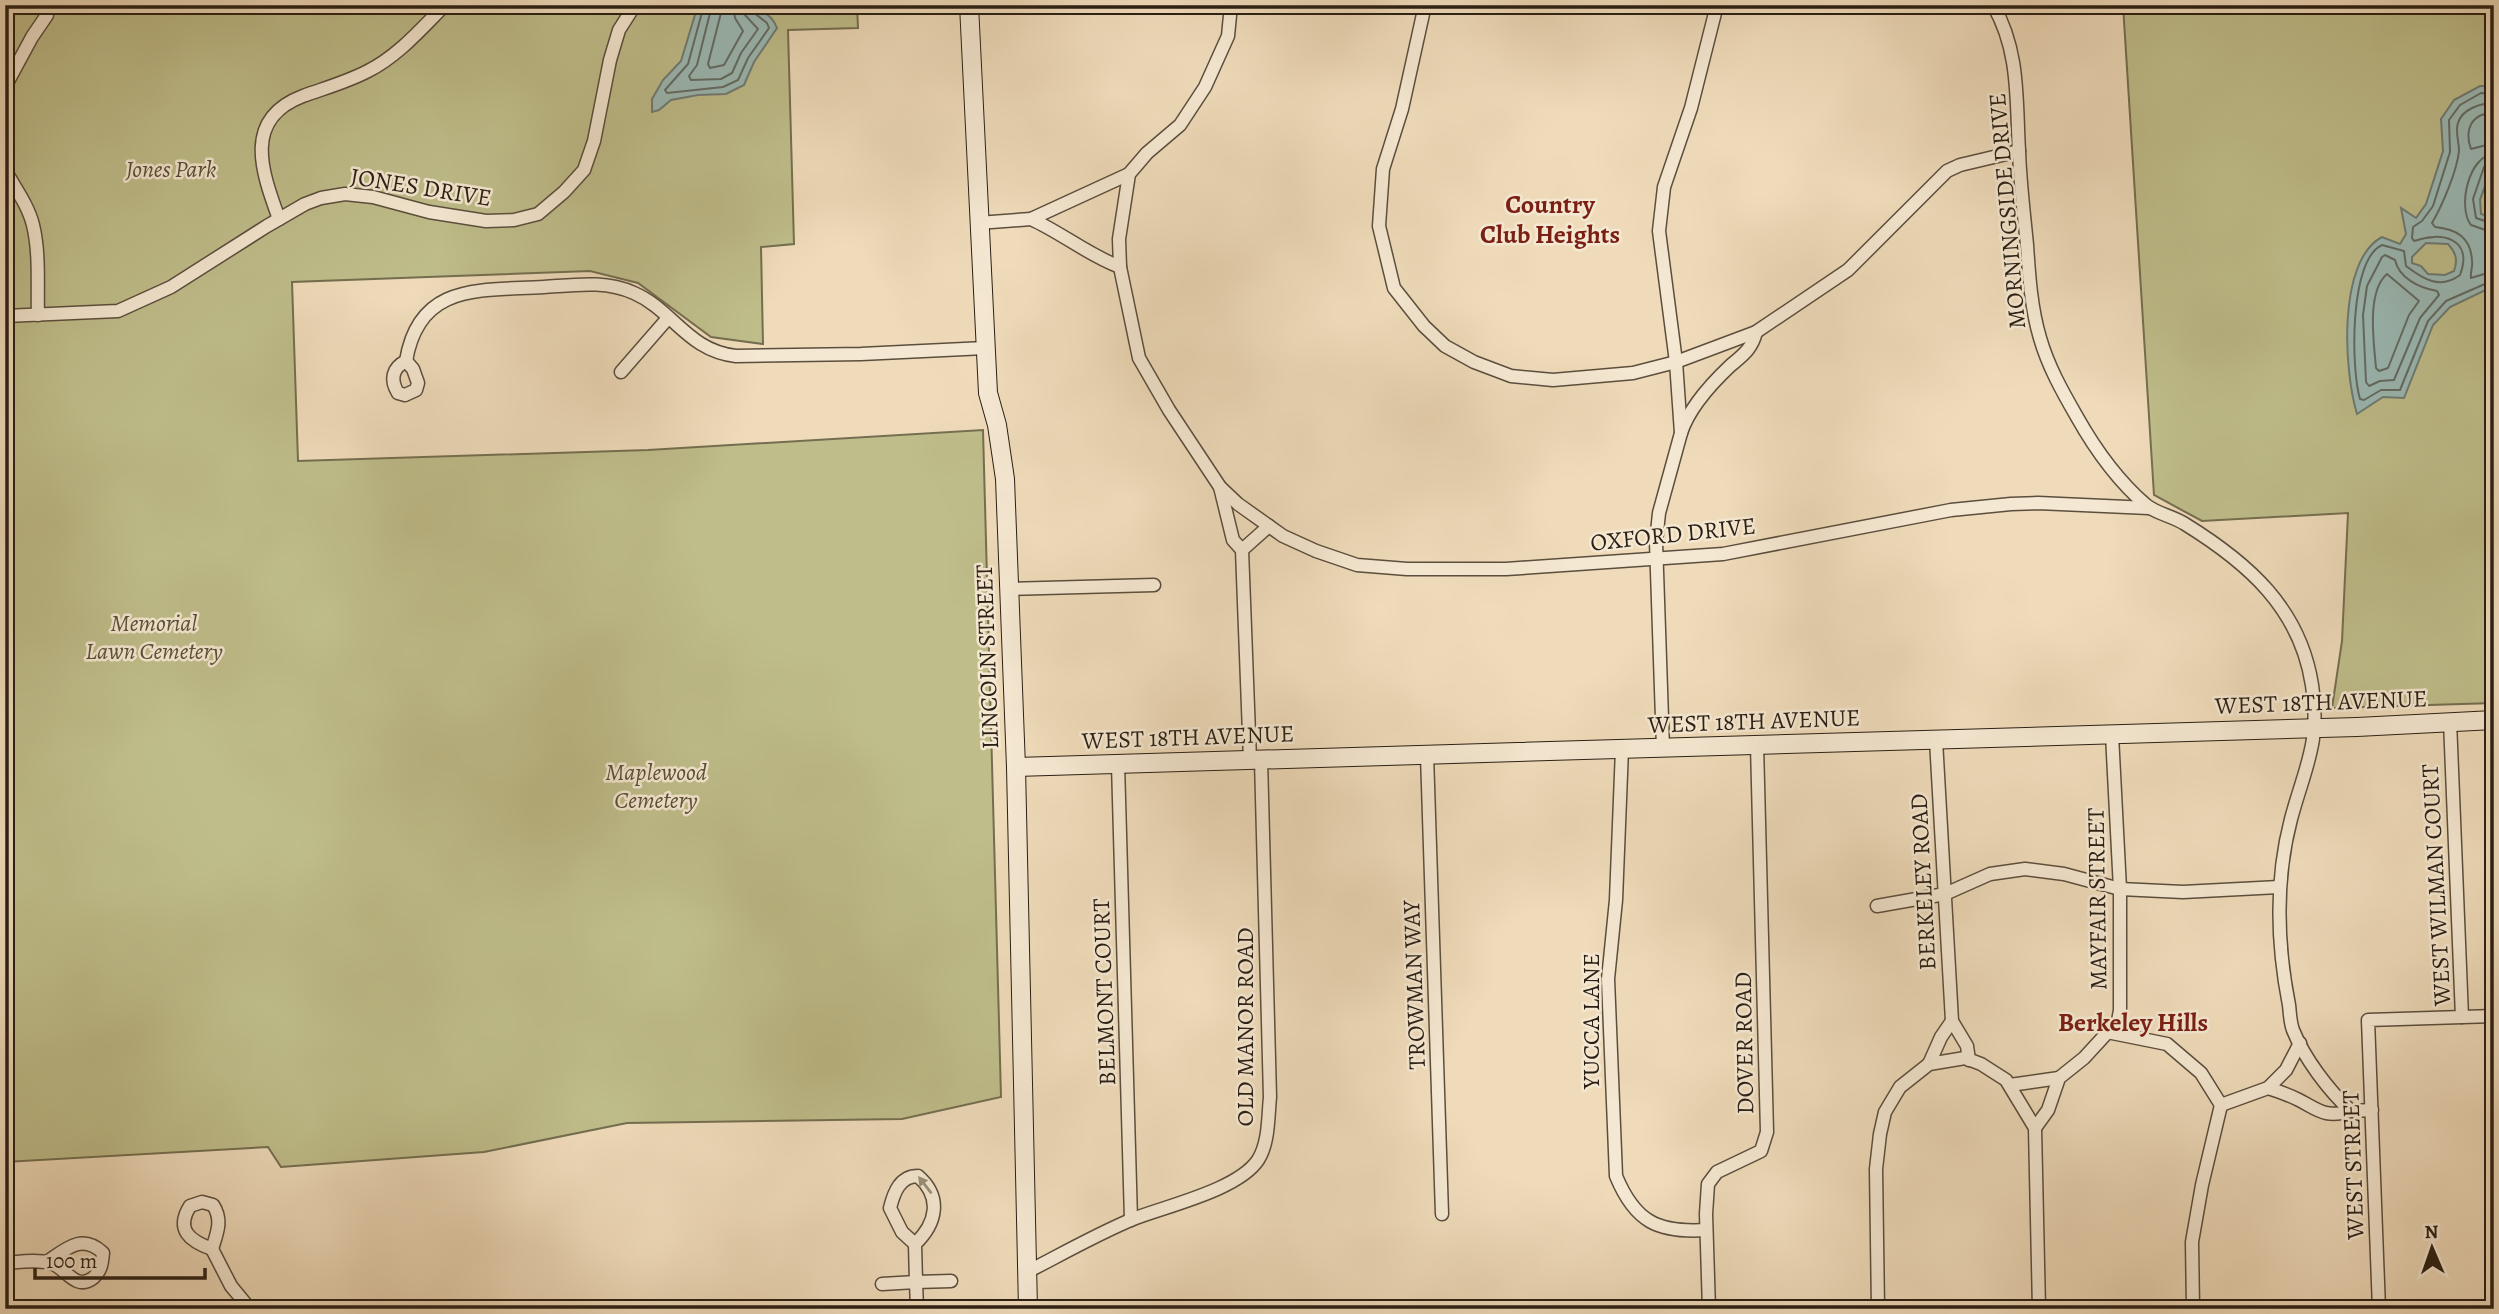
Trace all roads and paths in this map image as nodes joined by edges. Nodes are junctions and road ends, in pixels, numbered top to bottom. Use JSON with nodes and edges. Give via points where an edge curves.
{"nodes":[{"id":1,"x":446,"y":5,"type":"edge"},
{"id":2,"x":635,"y":5,"type":"edge"},
{"id":3,"x":969,"y":5,"type":"edge"},
{"id":4,"x":1231,"y":5,"type":"edge"},
{"id":5,"x":1425,"y":5,"type":"edge"},
{"id":6,"x":1717,"y":5,"type":"edge"},
{"id":7,"x":1993,"y":5,"type":"edge"},
{"id":8,"x":47,"y":15,"type":"dead end"},
{"id":9,"x":5,"y":87,"type":"edge"},
{"id":10,"x":2019,"y":151,"type":"junction"},
{"id":11,"x":5,"y":170,"type":"edge"},
{"id":12,"x":1129,"y":174,"type":"junction"},
{"id":13,"x":279,"y":219,"type":"junction"},
{"id":14,"x":1031,"y":219,"type":"junction"},
{"id":15,"x":978,"y":223,"type":"junction"},
{"id":16,"x":1120,"y":267,"type":"junction"},
{"id":17,"x":38,"y":315,"type":"junction"},
{"id":18,"x":5,"y":316,"type":"edge"},
{"id":19,"x":668,"y":318,"type":"junction"},
{"id":20,"x":1756,"y":332,"type":"junction"},
{"id":21,"x":985,"y":348,"type":"junction"},
{"id":22,"x":406,"y":361,"type":"dead end"},
{"id":23,"x":1676,"y":362,"type":"junction"},
{"id":24,"x":621,"y":372,"type":"dead end"},
{"id":25,"x":1681,"y":433,"type":"junction"},
{"id":26,"x":1220,"y":486,"type":"junction"},
{"id":27,"x":2149,"y":508,"type":"junction"},
{"id":28,"x":1269,"y":526,"type":"junction"},
{"id":29,"x":1242,"y":550,"type":"junction"},
{"id":30,"x":1655,"y":560,"type":"junction"},
{"id":31,"x":1153,"y":585,"type":"dead end"},
{"id":32,"x":1009,"y":589,"type":"junction"},
{"id":33,"x":2494,"y":720,"type":"edge"},
{"id":34,"x":2450,"y":721,"type":"junction"},
{"id":35,"x":2315,"y":729,"type":"junction"},
{"id":36,"x":2112,"y":735,"type":"junction"},
{"id":37,"x":1936,"y":740,"type":"junction"},
{"id":38,"x":1757,"y":745,"type":"junction"},
{"id":39,"x":1663,"y":748,"type":"junction"},
{"id":40,"x":1622,"y":749,"type":"junction"},
{"id":41,"x":1427,"y":755,"type":"junction"},
{"id":42,"x":1256,"y":760,"type":"junction"},
{"id":43,"x":1118,"y":764,"type":"junction"},
{"id":44,"x":1016,"y":767,"type":"junction"},
{"id":45,"x":2279,"y":887,"type":"junction"},
{"id":46,"x":2120,"y":889,"type":"junction"},
{"id":47,"x":1945,"y":894,"type":"junction"},
{"id":48,"x":1877,"y":906,"type":"dead end"},
{"id":49,"x":2494,"y":1016,"type":"edge"},
{"id":50,"x":2462,"y":1017,"type":"junction"},
{"id":51,"x":1952,"y":1021,"type":"junction"},
{"id":52,"x":2107,"y":1032,"type":"junction"},
{"id":53,"x":2300,"y":1043,"type":"junction"},
{"id":54,"x":1969,"y":1060,"type":"junction"},
{"id":55,"x":1929,"y":1064,"type":"junction"},
{"id":56,"x":2059,"y":1078,"type":"junction"},
{"id":57,"x":2010,"y":1085,"type":"junction"},
{"id":58,"x":2268,"y":1088,"type":"junction"},
{"id":59,"x":2221,"y":1105,"type":"junction"},
{"id":60,"x":2372,"y":1110,"type":"junction"},
{"id":61,"x":2351,"y":1111,"type":"junction"},
{"id":62,"x":2035,"y":1128,"type":"junction"},
{"id":63,"x":1442,"y":1214,"type":"dead end"},
{"id":64,"x":1131,"y":1220,"type":"junction"},
{"id":65,"x":1706,"y":1230,"type":"junction"},
{"id":66,"x":915,"y":1244,"type":"junction"},
{"id":67,"x":212,"y":1249,"type":"dead end"},
{"id":68,"x":47,"y":1262,"type":"dead end"},
{"id":69,"x":5,"y":1263,"type":"edge"},
{"id":70,"x":1027,"y":1272,"type":"junction"},
{"id":71,"x":951,"y":1281,"type":"dead end"},
{"id":72,"x":916,"y":1282,"type":"junction"},
{"id":73,"x":882,"y":1284,"type":"dead end"},
{"id":74,"x":250,"y":1309,"type":"edge"},
{"id":75,"x":917,"y":1309,"type":"edge"},
{"id":76,"x":1028,"y":1309,"type":"edge"},
{"id":77,"x":1709,"y":1309,"type":"edge"},
{"id":78,"x":1878,"y":1309,"type":"edge"},
{"id":79,"x":2039,"y":1309,"type":"edge"},
{"id":80,"x":2193,"y":1309,"type":"edge"},
{"id":81,"x":2379,"y":1309,"type":"edge"}],
"edges":[{"from":1,"to":13,"type":"street","via":[[369,71],[275,111],[264,126],[261,142]]},
{"from":2,"to":13,"type":"street","name":"JONES DRIVE","via":[[619,30],[584,170],[538,214],[486,221],[345,194],[305,204]]},
{"from":3,"to":15,"type":"street","name":"LINCOLN STREET"},
{"from":4,"to":12,"type":"street","via":[[1227,36],[1205,87],[1180,125]]},
{"from":5,"to":23,"type":"street","via":[[1384,169],[1379,226],[1394,288],[1445,346],[1511,376],[1553,380],[1633,373]]},
{"from":6,"to":23,"type":"street","via":[[1691,107],[1664,187],[1659,231]]},
{"from":7,"to":10,"type":"street","name":"MORNINGSIDE DRIVE","via":[[2012,49]]},
{"from":8,"to":9,"type":"street"},
{"from":10,"to":20,"type":"street","via":[[1947,171],[1848,270]]},
{"from":10,"to":27,"type":"street","name":"MORNINGSIDE DRIVE","via":[[2030,286],[2051,370],[2108,465]]},
{"from":11,"to":17,"type":"street","via":[[33,224]]},
{"from":12,"to":14,"type":"street"},
{"from":12,"to":16,"type":"street","via":[[1119,239]]},
{"from":13,"to":17,"type":"street","name":"JONES DRIVE","via":[[171,288],[118,311]]},
{"from":14,"to":15,"type":"street"},
{"from":14,"to":16,"type":"street"},
{"from":15,"to":21,"type":"street","name":"LINCOLN STREET"},
{"from":16,"to":26,"type":"street","via":[[1139,358]]},
{"from":17,"to":18,"type":"street","name":"JONES DRIVE"},
{"from":19,"to":21,"type":"street","via":[[717,354],[736,356]]},
{"from":19,"to":22,"type":"street","via":[[635,293],[610,285],[482,289],[459,293],[425,314]]},
{"from":19,"to":24,"type":"street"},
{"from":20,"to":23,"type":"street"},
{"from":20,"to":25,"type":"street","via":[[1747,353],[1707,391]]},
{"from":21,"to":32,"type":"street","name":"LINCOLN STREET","via":[[988,393],[1005,479]]},
{"from":23,"to":25,"type":"street"},
{"from":25,"to":30,"type":"street","via":[[1659,513]]},
{"from":26,"to":28,"type":"street","name":"OXFORD DRIVE"},
{"from":26,"to":29,"type":"street","via":[[1233,540]]},
{"from":27,"to":30,"type":"street","name":"OXFORD DRIVE","via":[[2038,503],[1951,510],[1723,554]]},
{"from":27,"to":35,"type":"street","name":"MORNINGSIDE DRIVE","via":[[2182,522],[2239,560],[2276,597],[2298,639],[2312,682]]},
{"from":28,"to":29,"type":"street"},
{"from":28,"to":30,"type":"street","name":"OXFORD DRIVE","via":[[1316,551],[1357,565],[1506,569]]},
{"from":29,"to":42,"type":"street","name":"OLD MANOR ROAD"},
{"from":30,"to":39,"type":"street"},
{"from":31,"to":32,"type":"street"},
{"from":32,"to":44,"type":"street","name":"LINCOLN STREET"},
{"from":33,"to":34,"type":"street","name":"WEST 18TH AVENUE"},
{"from":34,"to":35,"type":"street","name":"WEST 18TH AVENUE"},
{"from":34,"to":50,"type":"street","name":"WEST WILMAN COURT"},
{"from":35,"to":36,"type":"street","name":"WEST 18TH AVENUE"},
{"from":35,"to":45,"type":"street","name":"MORNINGSIDE DRIVE"},
{"from":36,"to":37,"type":"street","name":"WEST 18TH AVENUE"},
{"from":36,"to":46,"type":"street","name":"MAYFAIR STREET"},
{"from":37,"to":38,"type":"street","name":"WEST 18TH AVENUE"},
{"from":37,"to":47,"type":"street","name":"BERKELEY ROAD"},
{"from":38,"to":39,"type":"street","name":"WEST 18TH AVENUE"},
{"from":38,"to":65,"type":"street","name":"DOVER ROAD","via":[[1767,1132],[1761,1152],[1717,1172],[1707,1184]]},
{"from":39,"to":40,"type":"street","name":"WEST 18TH AVENUE"},
{"from":40,"to":41,"type":"street","name":"WEST 18TH AVENUE"},
{"from":40,"to":65,"type":"street","name":"YUCCA LANE","via":[[1608,979],[1616,1176],[1639,1215],[1658,1227]]},
{"from":41,"to":42,"type":"street","name":"WEST 18TH AVENUE"},
{"from":41,"to":63,"type":"street","name":"TROWMAN WAY"},
{"from":42,"to":43,"type":"street","name":"WEST 18TH AVENUE"},
{"from":42,"to":64,"type":"street","name":"OLD MANOR ROAD","via":[[1270,1097],[1266,1138],[1258,1160],[1244,1173],[1211,1192]]},
{"from":43,"to":44,"type":"street","name":"WEST 18TH AVENUE"},
{"from":43,"to":64,"type":"street","name":"BELMONT COURT"},
{"from":44,"to":70,"type":"street","name":"LINCOLN STREET"},
{"from":45,"to":46,"type":"street","via":[[2183,892]]},
{"from":45,"to":53,"type":"street","name":"MORNINGSIDE DRIVE","via":[[2281,972],[2292,1028]]},
{"from":46,"to":47,"type":"street","via":[[2025,869],[1990,874]]},
{"from":46,"to":52,"type":"street","name":"MAYFAIR STREET","via":[[2120,1010],[2118,1021]]},
{"from":47,"to":48,"type":"street"},
{"from":47,"to":51,"type":"street","name":"BERKELEY ROAD"},
{"from":49,"to":50,"type":"street","name":"WEST WILMAN COURT"},
{"from":50,"to":60,"type":"street","name":"WEST STREET","via":[[2368,1020]]},
{"from":51,"to":54,"type":"street","name":"BERKELEY ROAD"},
{"from":51,"to":55,"type":"street"},
{"from":52,"to":56,"type":"street","name":"MAYFAIR STREET"},
{"from":52,"to":59,"type":"street","via":[[2167,1044],[2201,1073]]},
{"from":53,"to":58,"type":"street","via":[[2286,1070]]},
{"from":53,"to":61,"type":"street","name":"MORNINGSIDE DRIVE","via":[[2335,1097]]},
{"from":54,"to":55,"type":"street"},
{"from":54,"to":57,"type":"street"},
{"from":55,"to":78,"type":"street","via":[[1900,1087],[1885,1112],[1880,1134],[1876,1169]]},
{"from":56,"to":57,"type":"street"},
{"from":56,"to":62,"type":"street","via":[[2048,1110]]},
{"from":57,"to":62,"type":"street"},
{"from":58,"to":59,"type":"street"},
{"from":58,"to":61,"type":"street","via":[[2322,1113]]},
{"from":59,"to":80,"type":"street","via":[[2192,1242]]},
{"from":60,"to":61,"type":"street"},
{"from":60,"to":81,"type":"street","name":"WEST STREET"},
{"from":62,"to":79,"type":"street"},
{"from":64,"to":70,"type":"street","name":"OLD MANOR ROAD"},
{"from":65,"to":77,"type":"street","name":"DOVER ROAD"},
{"from":66,"to":66,"type":"street","one_way":true,"via":[[928,1230],[935,1205],[924,1181],[909,1176],[902,1180],[890,1209],[902,1232]]},
{"from":66,"to":72,"type":"street"},
{"from":67,"to":74,"type":"street","via":[[231,1286]]},
{"from":68,"to":69,"type":"street"},
{"from":70,"to":76,"type":"street","name":"LINCOLN STREET"},
{"from":71,"to":72,"type":"street"},
{"from":72,"to":73,"type":"street"},
{"from":72,"to":75,"type":"street"}]}
